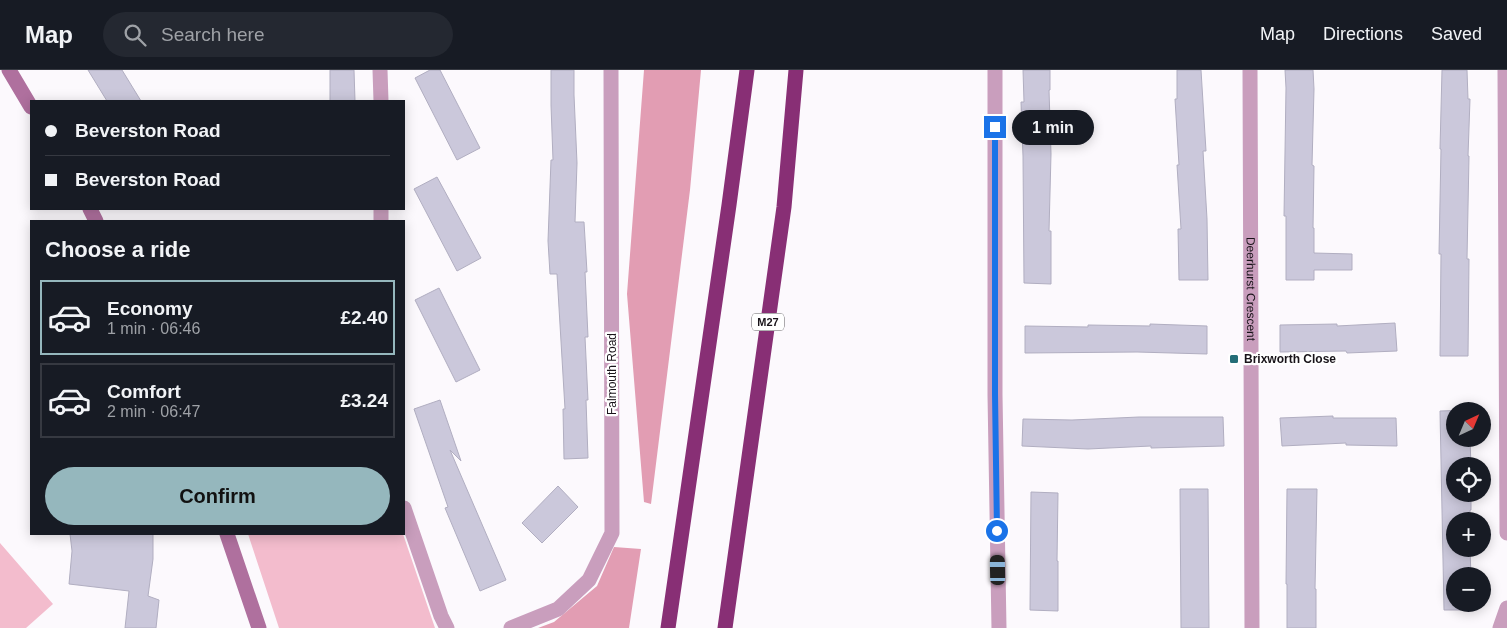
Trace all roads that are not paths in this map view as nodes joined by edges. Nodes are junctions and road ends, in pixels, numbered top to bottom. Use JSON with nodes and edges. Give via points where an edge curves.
{"nodes":[{"id":1,"x":9,"y":70,"type":"edge"},
{"id":2,"x":380,"y":70,"type":"edge"},
{"id":3,"x":611,"y":70,"type":"edge"},
{"id":4,"x":747,"y":70,"type":"edge"},
{"id":5,"x":796,"y":70,"type":"edge"},
{"id":6,"x":995,"y":70,"type":"edge"},
{"id":7,"x":1250,"y":70,"type":"edge"},
{"id":8,"x":1505,"y":70,"type":"edge"},
{"id":9,"x":381,"y":100,"type":"edge"},
{"id":10,"x":30,"y":105,"type":"edge"},
{"id":11,"x":1506,"y":381,"type":"edge"},
{"id":12,"x":405,"y":511,"type":"edge"},
{"id":13,"x":1507,"y":533,"type":"edge"},
{"id":14,"x":227,"y":535,"type":"edge"},
{"id":15,"x":1507,"y":608,"type":"edge"},
{"id":16,"x":259,"y":628,"type":"edge"},
{"id":17,"x":447,"y":628,"type":"edge"},
{"id":18,"x":511,"y":628,"type":"edge"},
{"id":19,"x":668,"y":628,"type":"edge"},
{"id":20,"x":725,"y":628,"type":"edge"},
{"id":21,"x":999,"y":628,"type":"edge"},
{"id":22,"x":1252,"y":628,"type":"edge"},
{"id":23,"x":1500,"y":628,"type":"edge"}],
"edges":[{"from":1,"to":10,"type":"street"},
{"from":2,"to":9,"type":"street"},
{"from":3,"to":18,"type":"street","name":"Falmouth Road","via":[[612,533],[589,580],[564,604]]},
{"from":4,"to":19,"type":"highway"},
{"from":5,"to":20,"type":"highway","number":"M27","via":[[784,207]]},
{"from":6,"to":21,"type":"street"},
{"from":7,"to":22,"type":"street","name":"Deerhurst Crescent"},
{"from":8,"to":11,"type":"street"},
{"from":11,"to":13,"type":"street"},
{"from":12,"to":17,"type":"street"},
{"from":14,"to":16,"type":"street"},
{"from":15,"to":23,"type":"street"}]}
